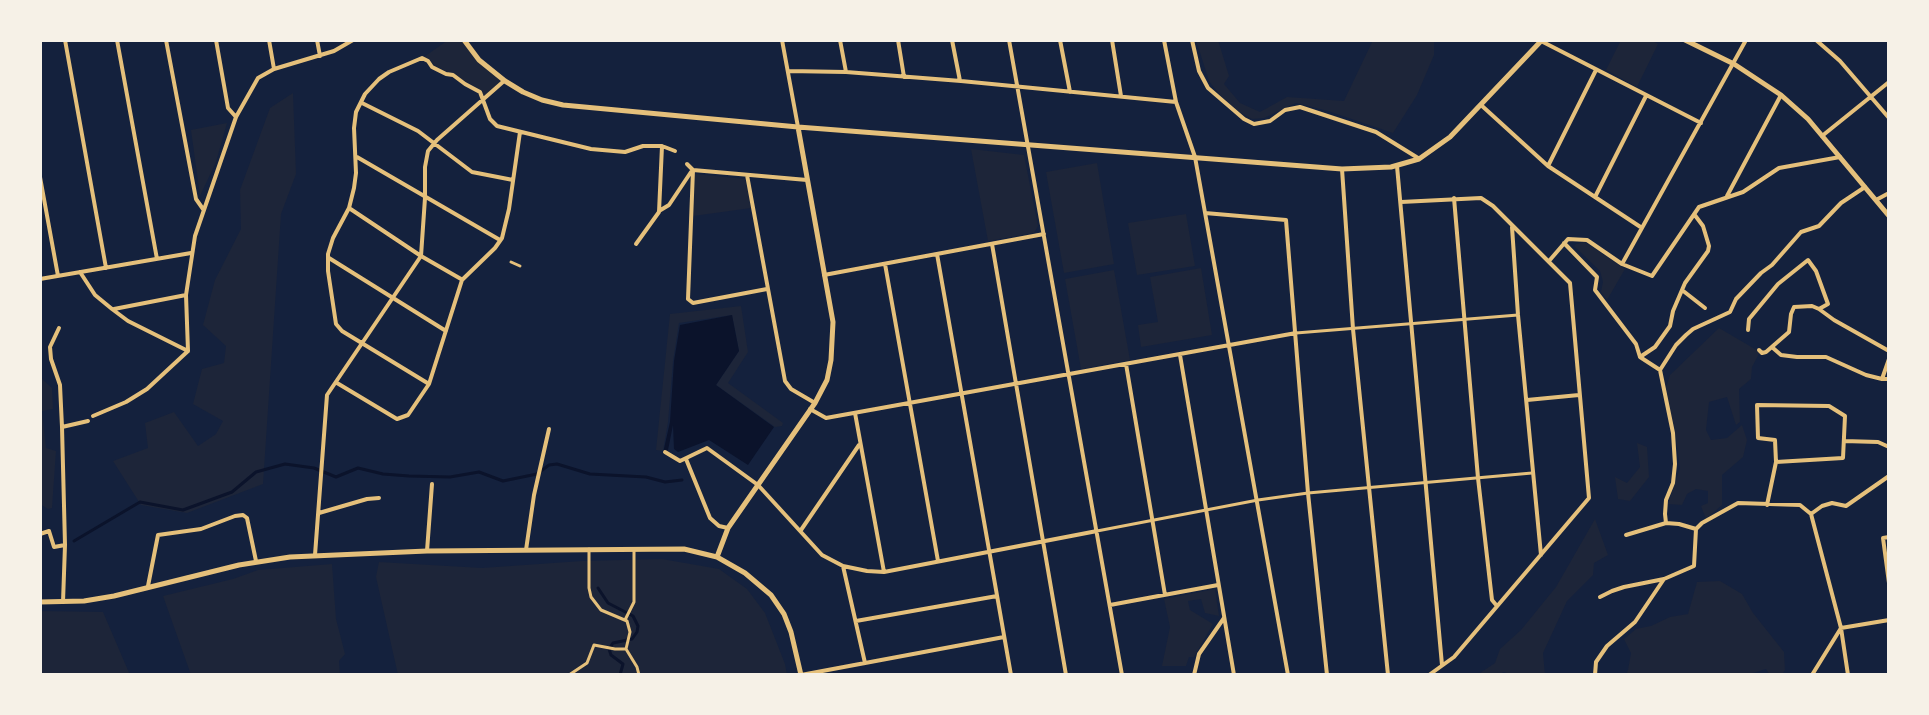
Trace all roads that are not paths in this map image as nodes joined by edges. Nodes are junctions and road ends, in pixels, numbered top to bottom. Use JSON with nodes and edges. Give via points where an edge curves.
{"nodes":[{"id":1,"x":65,"y":40,"type":"edge"},
{"id":2,"x":117,"y":40,"type":"edge"},
{"id":3,"x":166,"y":40,"type":"edge"},
{"id":4,"x":216,"y":40,"type":"edge"},
{"id":5,"x":269,"y":40,"type":"edge"},
{"id":6,"x":317,"y":40,"type":"edge"},
{"id":7,"x":353,"y":40,"type":"edge"},
{"id":8,"x":464,"y":40,"type":"edge"},
{"id":9,"x":782,"y":40,"type":"edge"},
{"id":10,"x":840,"y":40,"type":"edge"},
{"id":11,"x":898,"y":40,"type":"edge"},
{"id":12,"x":952,"y":40,"type":"edge"},
{"id":13,"x":1009,"y":40,"type":"edge"},
{"id":14,"x":1060,"y":40,"type":"edge"},
{"id":15,"x":1112,"y":40,"type":"edge"},
{"id":16,"x":1164,"y":40,"type":"edge"},
{"id":17,"x":1192,"y":40,"type":"edge"},
{"id":18,"x":1685,"y":40,"type":"edge"},
{"id":19,"x":1746,"y":40,"type":"edge"},
{"id":20,"x":1816,"y":40,"type":"edge"},
{"id":21,"x":1542,"y":41,"type":"edge"},
{"id":22,"x":320,"y":56,"type":"junction"},
{"id":23,"x":1734,"y":64,"type":"junction"},
{"id":24,"x":274,"y":69,"type":"junction"},
{"id":25,"x":1596,"y":70,"type":"junction"},
{"id":26,"x":788,"y":71,"type":"junction"},
{"id":27,"x":846,"y":72,"type":"junction"},
{"id":28,"x":904,"y":77,"type":"junction"},
{"id":29,"x":505,"y":81,"type":"junction"},
{"id":30,"x":961,"y":81,"type":"junction"},
{"id":31,"x":1889,"y":82,"type":"edge"},
{"id":32,"x":1019,"y":88,"type":"junction"},
{"id":33,"x":1070,"y":92,"type":"junction"},
{"id":34,"x":1781,"y":95,"type":"junction"},
{"id":35,"x":1121,"y":96,"type":"junction"},
{"id":36,"x":1646,"y":96,"type":"junction"},
{"id":37,"x":1870,"y":97,"type":"junction"},
{"id":38,"x":483,"y":99,"type":"junction"},
{"id":39,"x":361,"y":102,"type":"junction"},
{"id":40,"x":1176,"y":102,"type":"junction"},
{"id":41,"x":1481,"y":105,"type":"junction"},
{"id":42,"x":236,"y":117,"type":"junction"},
{"id":43,"x":1889,"y":118,"type":"edge"},
{"id":44,"x":1701,"y":123,"type":"junction"},
{"id":45,"x":798,"y":127,"type":"junction"},
{"id":46,"x":520,"y":132,"type":"junction"},
{"id":47,"x":1822,"y":136,"type":"junction"},
{"id":48,"x":434,"y":143,"type":"junction"},
{"id":49,"x":1029,"y":145,"type":"junction"},
{"id":50,"x":662,"y":146,"type":"junction"},
{"id":51,"x":675,"y":151,"type":"dead end"},
{"id":52,"x":357,"y":156,"type":"junction"},
{"id":53,"x":1195,"y":157,"type":"junction"},
{"id":54,"x":1840,"y":157,"type":"junction"},
{"id":55,"x":1419,"y":159,"type":"junction"},
{"id":56,"x":687,"y":164,"type":"dead end"},
{"id":57,"x":1397,"y":166,"type":"junction"},
{"id":58,"x":1548,"y":166,"type":"junction"},
{"id":59,"x":1342,"y":169,"type":"junction"},
{"id":60,"x":693,"y":170,"type":"junction"},
{"id":61,"x":747,"y":175,"type":"junction"},
{"id":62,"x":40,"y":177,"type":"edge"},
{"id":63,"x":513,"y":180,"type":"junction"},
{"id":64,"x":807,"y":180,"type":"junction"},
{"id":65,"x":1865,"y":187,"type":"junction"},
{"id":66,"x":1889,"y":193,"type":"edge"},
{"id":67,"x":1595,"y":197,"type":"junction"},
{"id":68,"x":425,"y":198,"type":"junction"},
{"id":69,"x":1454,"y":198,"type":"junction"},
{"id":70,"x":1726,"y":198,"type":"junction"},
{"id":71,"x":1876,"y":200,"type":"junction"},
{"id":72,"x":1401,"y":202,"type":"junction"},
{"id":73,"x":349,"y":208,"type":"junction"},
{"id":74,"x":203,"y":209,"type":"junction"},
{"id":75,"x":659,"y":212,"type":"junction"},
{"id":76,"x":1205,"y":213,"type":"junction"},
{"id":77,"x":1694,"y":214,"type":"junction"},
{"id":78,"x":1889,"y":216,"type":"edge"},
{"id":79,"x":1512,"y":226,"type":"junction"},
{"id":80,"x":1642,"y":228,"type":"junction"},
{"id":81,"x":1044,"y":234,"type":"junction"},
{"id":82,"x":500,"y":240,"type":"junction"},
{"id":83,"x":1564,"y":243,"type":"junction"},
{"id":84,"x":636,"y":244,"type":"dead end"},
{"id":85,"x":992,"y":244,"type":"junction"},
{"id":86,"x":192,"y":252,"type":"junction"},
{"id":87,"x":937,"y":254,"type":"junction"},
{"id":88,"x":421,"y":256,"type":"junction"},
{"id":89,"x":328,"y":258,"type":"junction"},
{"id":90,"x":157,"y":259,"type":"junction"},
{"id":91,"x":1549,"y":261,"type":"junction"},
{"id":92,"x":511,"y":262,"type":"dead end"},
{"id":93,"x":885,"y":264,"type":"junction"},
{"id":94,"x":1622,"y":264,"type":"junction"},
{"id":95,"x":520,"y":266,"type":"dead end"},
{"id":96,"x":106,"y":268,"type":"junction"},
{"id":97,"x":80,"y":272,"type":"junction"},
{"id":98,"x":824,"y":275,"type":"junction"},
{"id":99,"x":58,"y":276,"type":"junction"},
{"id":100,"x":40,"y":279,"type":"edge"},
{"id":101,"x":462,"y":280,"type":"junction"},
{"id":102,"x":767,"y":289,"type":"junction"},
{"id":103,"x":1682,"y":290,"type":"junction"},
{"id":104,"x":186,"y":295,"type":"junction"},
{"id":105,"x":393,"y":298,"type":"junction"},
{"id":106,"x":1705,"y":308,"type":"dead end"},
{"id":107,"x":112,"y":309,"type":"junction"},
{"id":108,"x":1819,"y":309,"type":"junction"},
{"id":109,"x":1518,"y":315,"type":"junction"},
{"id":110,"x":1465,"y":319,"type":"junction"},
{"id":111,"x":1411,"y":324,"type":"junction"},
{"id":112,"x":59,"y":328,"type":"dead end"},
{"id":113,"x":1353,"y":329,"type":"junction"},
{"id":114,"x":1748,"y":330,"type":"dead end"},
{"id":115,"x":446,"y":331,"type":"junction"},
{"id":116,"x":1296,"y":333,"type":"junction"},
{"id":117,"x":363,"y":342,"type":"junction"},
{"id":118,"x":1230,"y":345,"type":"junction"},
{"id":119,"x":1773,"y":348,"type":"junction"},
{"id":120,"x":1759,"y":350,"type":"dead end"},
{"id":121,"x":188,"y":351,"type":"junction"},
{"id":122,"x":1889,"y":351,"type":"edge"},
{"id":123,"x":1180,"y":355,"type":"junction"},
{"id":124,"x":1640,"y":357,"type":"junction"},
{"id":125,"x":1889,"y":359,"type":"edge"},
{"id":126,"x":1126,"y":364,"type":"junction"},
{"id":127,"x":1660,"y":370,"type":"junction"},
{"id":128,"x":1069,"y":375,"type":"junction"},
{"id":129,"x":1882,"y":379,"type":"junction"},
{"id":130,"x":1889,"y":379,"type":"edge"},
{"id":131,"x":336,"y":383,"type":"junction"},
{"id":132,"x":429,"y":384,"type":"junction"},
{"id":133,"x":1016,"y":385,"type":"junction"},
{"id":134,"x":962,"y":394,"type":"junction"},
{"id":135,"x":1579,"y":395,"type":"junction"},
{"id":136,"x":1527,"y":400,"type":"junction"},
{"id":137,"x":910,"y":404,"type":"junction"},
{"id":138,"x":812,"y":406,"type":"junction"},
{"id":139,"x":855,"y":413,"type":"junction"},
{"id":140,"x":93,"y":416,"type":"dead end"},
{"id":141,"x":88,"y":421,"type":"dead end"},
{"id":142,"x":62,"y":427,"type":"junction"},
{"id":143,"x":549,"y":429,"type":"dead end"},
{"id":144,"x":1844,"y":441,"type":"junction"},
{"id":145,"x":860,"y":443,"type":"junction"},
{"id":146,"x":1889,"y":447,"type":"edge"},
{"id":147,"x":665,"y":452,"type":"dead end"},
{"id":148,"x":686,"y":459,"type":"junction"},
{"id":149,"x":1776,"y":462,"type":"junction"},
{"id":150,"x":1533,"y":473,"type":"junction"},
{"id":151,"x":1889,"y":476,"type":"edge"},
{"id":152,"x":1478,"y":478,"type":"junction"},
{"id":153,"x":1425,"y":483,"type":"junction"},
{"id":154,"x":432,"y":484,"type":"dead end"},
{"id":155,"x":758,"y":485,"type":"junction"},
{"id":156,"x":1369,"y":487,"type":"junction"},
{"id":157,"x":1308,"y":493,"type":"junction"},
{"id":158,"x":379,"y":498,"type":"dead end"},
{"id":159,"x":1258,"y":500,"type":"junction"},
{"id":160,"x":1767,"y":505,"type":"junction"},
{"id":161,"x":1205,"y":510,"type":"junction"},
{"id":162,"x":318,"y":513,"type":"junction"},
{"id":163,"x":1811,"y":514,"type":"junction"},
{"id":164,"x":1152,"y":521,"type":"junction"},
{"id":165,"x":1666,"y":523,"type":"junction"},
{"id":166,"x":728,"y":528,"type":"junction"},
{"id":167,"x":1696,"y":529,"type":"junction"},
{"id":168,"x":801,"y":531,"type":"junction"},
{"id":169,"x":1097,"y":531,"type":"junction"},
{"id":170,"x":40,"y":534,"type":"edge"},
{"id":171,"x":1626,"y":535,"type":"dead end"},
{"id":172,"x":1889,"y":537,"type":"edge"},
{"id":173,"x":1043,"y":541,"type":"junction"},
{"id":174,"x":65,"y":545,"type":"junction"},
{"id":175,"x":634,"y":548,"type":"junction"},
{"id":176,"x":589,"y":549,"type":"junction"},
{"id":177,"x":526,"y":550,"type":"junction"},
{"id":178,"x":427,"y":551,"type":"junction"},
{"id":179,"x":989,"y":552,"type":"junction"},
{"id":180,"x":315,"y":555,"type":"junction"},
{"id":181,"x":1541,"y":555,"type":"junction"},
{"id":182,"x":717,"y":557,"type":"junction"},
{"id":183,"x":256,"y":561,"type":"junction"},
{"id":184,"x":938,"y":561,"type":"junction"},
{"id":185,"x":843,"y":566,"type":"junction"},
{"id":186,"x":884,"y":572,"type":"junction"},
{"id":187,"x":1664,"y":579,"type":"junction"},
{"id":188,"x":1889,"y":583,"type":"edge"},
{"id":189,"x":1218,"y":585,"type":"junction"},
{"id":190,"x":148,"y":589,"type":"junction"},
{"id":191,"x":1165,"y":595,"type":"junction"},
{"id":192,"x":997,"y":596,"type":"junction"},
{"id":193,"x":1600,"y":597,"type":"dead end"},
{"id":194,"x":40,"y":602,"type":"edge"},
{"id":195,"x":63,"y":602,"type":"junction"},
{"id":196,"x":1110,"y":605,"type":"junction"},
{"id":197,"x":1497,"y":606,"type":"junction"},
{"id":198,"x":628,"y":616,"type":"junction"},
{"id":199,"x":1224,"y":618,"type":"junction"},
{"id":200,"x":1889,"y":620,"type":"edge"},
{"id":201,"x":856,"y":621,"type":"junction"},
{"id":202,"x":1841,"y":628,"type":"junction"},
{"id":203,"x":1004,"y":637,"type":"junction"},
{"id":204,"x":626,"y":649,"type":"junction"},
{"id":205,"x":865,"y":663,"type":"junction"},
{"id":206,"x":1443,"y":667,"type":"junction"},
{"id":207,"x":569,"y":675,"type":"edge"},
{"id":208,"x":639,"y":675,"type":"edge"},
{"id":209,"x":801,"y":675,"type":"edge"},
{"id":210,"x":1011,"y":675,"type":"edge"},
{"id":211,"x":1066,"y":675,"type":"edge"},
{"id":212,"x":1122,"y":675,"type":"edge"},
{"id":213,"x":1194,"y":675,"type":"edge"},
{"id":214,"x":1234,"y":675,"type":"edge"},
{"id":215,"x":1288,"y":675,"type":"edge"},
{"id":216,"x":1327,"y":675,"type":"edge"},
{"id":217,"x":1388,"y":675,"type":"edge"},
{"id":218,"x":1429,"y":675,"type":"edge"},
{"id":219,"x":1595,"y":675,"type":"edge"},
{"id":220,"x":1812,"y":675,"type":"edge"},
{"id":221,"x":1848,"y":675,"type":"edge"}],
"edges":[{"from":1,"to":96,"type":"street"},
{"from":2,"to":90,"type":"street"},
{"from":3,"to":74,"type":"street","via":[[196,199]]},
{"from":4,"to":42,"type":"street","via":[[228,108]]},
{"from":5,"to":24,"type":"street"},
{"from":6,"to":22,"type":"street"},
{"from":7,"to":22,"type":"street"},
{"from":8,"to":29,"type":"street"},
{"from":9,"to":26,"type":"street"},
{"from":10,"to":27,"type":"street"},
{"from":11,"to":28,"type":"street"},
{"from":12,"to":30,"type":"street"},
{"from":13,"to":32,"type":"street"},
{"from":14,"to":33,"type":"street"},
{"from":15,"to":35,"type":"street"},
{"from":16,"to":40,"type":"street"},
{"from":17,"to":55,"type":"street","via":[[1208,88],[1244,119],[1254,124],[1270,121],[1300,107],[1376,132]]},
{"from":18,"to":23,"type":"street"},
{"from":19,"to":23,"type":"street"},
{"from":20,"to":37,"type":"street"},
{"from":21,"to":25,"type":"street"},
{"from":21,"to":41,"type":"street"},
{"from":22,"to":24,"type":"street"},
{"from":23,"to":34,"type":"street"},
{"from":23,"to":44,"type":"street"},
{"from":24,"to":42,"type":"street","via":[[258,78]]},
{"from":25,"to":36,"type":"street"},
{"from":25,"to":58,"type":"street"},
{"from":26,"to":27,"type":"street"},
{"from":26,"to":45,"type":"street"},
{"from":27,"to":28,"type":"street"},
{"from":28,"to":30,"type":"street"},
{"from":29,"to":38,"type":"street"},
{"from":29,"to":45,"type":"street","via":[[563,105]]},
{"from":30,"to":32,"type":"street"},
{"from":31,"to":37,"type":"street"},
{"from":32,"to":33,"type":"street"},
{"from":32,"to":49,"type":"street"},
{"from":33,"to":35,"type":"street"},
{"from":34,"to":47,"type":"street"},
{"from":34,"to":70,"type":"street"},
{"from":35,"to":40,"type":"street"},
{"from":36,"to":44,"type":"street"},
{"from":36,"to":67,"type":"street"},
{"from":37,"to":43,"type":"street"},
{"from":37,"to":47,"type":"street"},
{"from":38,"to":39,"type":"street","via":[[475,88],[422,58],[379,79]]},
{"from":38,"to":46,"type":"street","via":[[497,126]]},
{"from":38,"to":48,"type":"street"},
{"from":39,"to":48,"type":"street"},
{"from":39,"to":52,"type":"street","via":[[354,128]]},
{"from":40,"to":53,"type":"street"},
{"from":41,"to":55,"type":"street"},
{"from":41,"to":58,"type":"street"},
{"from":42,"to":74,"type":"street"},
{"from":44,"to":80,"type":"street"},
{"from":45,"to":49,"type":"street"},
{"from":45,"to":64,"type":"street"},
{"from":46,"to":50,"type":"street","via":[[591,149],[625,152]]},
{"from":46,"to":63,"type":"street"},
{"from":47,"to":54,"type":"street"},
{"from":48,"to":63,"type":"street","via":[[472,172]]},
{"from":48,"to":68,"type":"street","via":[[425,167]]},
{"from":49,"to":53,"type":"street"},
{"from":49,"to":81,"type":"street"},
{"from":50,"to":51,"type":"street"},
{"from":50,"to":75,"type":"street"},
{"from":52,"to":68,"type":"street"},
{"from":52,"to":73,"type":"street"},
{"from":53,"to":59,"type":"street"},
{"from":53,"to":76,"type":"street"},
{"from":54,"to":65,"type":"street"},
{"from":54,"to":70,"type":"street","via":[[1779,168]]},
{"from":55,"to":57,"type":"street"},
{"from":56,"to":60,"type":"street"},
{"from":57,"to":59,"type":"street"},
{"from":57,"to":72,"type":"street"},
{"from":58,"to":67,"type":"street"},
{"from":59,"to":113,"type":"street"},
{"from":60,"to":61,"type":"street"},
{"from":60,"to":75,"type":"street"},
{"from":60,"to":102,"type":"street","via":[[688,299],[693,303]]},
{"from":61,"to":64,"type":"street"},
{"from":61,"to":102,"type":"street"},
{"from":62,"to":99,"type":"street"},
{"from":63,"to":82,"type":"street"},
{"from":64,"to":98,"type":"street"},
{"from":65,"to":71,"type":"street"},
{"from":65,"to":127,"type":"street","via":[[1819,226],[1801,232],[1736,299],[1730,312],[1693,329]]},
{"from":66,"to":71,"type":"street"},
{"from":67,"to":80,"type":"street"},
{"from":68,"to":82,"type":"street"},
{"from":68,"to":88,"type":"street"},
{"from":69,"to":72,"type":"street"},
{"from":69,"to":79,"type":"street","via":[[1481,198]]},
{"from":69,"to":110,"type":"street"},
{"from":70,"to":77,"type":"street","via":[[1699,207]]},
{"from":71,"to":78,"type":"street"},
{"from":72,"to":111,"type":"street"},
{"from":73,"to":88,"type":"street"},
{"from":73,"to":89,"type":"street"},
{"from":74,"to":86,"type":"street"},
{"from":75,"to":84,"type":"street"},
{"from":76,"to":116,"type":"street","via":[[1286,220]]},
{"from":76,"to":118,"type":"street"},
{"from":77,"to":94,"type":"street","via":[[1652,276]]},
{"from":77,"to":103,"type":"street","via":[[1709,246]]},
{"from":79,"to":91,"type":"street"},
{"from":79,"to":109,"type":"street"},
{"from":80,"to":94,"type":"street"},
{"from":81,"to":85,"type":"street"},
{"from":81,"to":128,"type":"street"},
{"from":82,"to":101,"type":"street"},
{"from":83,"to":91,"type":"street"},
{"from":83,"to":94,"type":"street","via":[[1587,240]]},
{"from":83,"to":124,"type":"street","via":[[1597,277],[1595,290]]},
{"from":85,"to":87,"type":"street"},
{"from":85,"to":133,"type":"street"},
{"from":86,"to":90,"type":"street"},
{"from":86,"to":104,"type":"street"},
{"from":87,"to":93,"type":"street"},
{"from":87,"to":134,"type":"street"},
{"from":88,"to":101,"type":"street"},
{"from":88,"to":105,"type":"street"},
{"from":89,"to":105,"type":"street"},
{"from":89,"to":117,"type":"street","via":[[336,324]]},
{"from":90,"to":96,"type":"street"},
{"from":91,"to":135,"type":"street","via":[[1570,283]]},
{"from":92,"to":95,"type":"street"},
{"from":93,"to":98,"type":"street"},
{"from":93,"to":137,"type":"street"},
{"from":96,"to":97,"type":"street"},
{"from":97,"to":99,"type":"street"},
{"from":97,"to":107,"type":"street"},
{"from":98,"to":138,"type":"street","via":[[833,341],[827,380]]},
{"from":99,"to":100,"type":"street"},
{"from":101,"to":115,"type":"street"},
{"from":102,"to":138,"type":"street","via":[[785,381]]},
{"from":103,"to":106,"type":"street"},
{"from":103,"to":124,"type":"street","via":[[1670,326]]},
{"from":104,"to":107,"type":"street"},
{"from":104,"to":121,"type":"street"},
{"from":105,"to":115,"type":"street"},
{"from":105,"to":117,"type":"street"},
{"from":107,"to":121,"type":"street"},
{"from":108,"to":114,"type":"street","via":[[1828,304],[1808,260],[1778,284],[1749,319]]},
{"from":108,"to":119,"type":"street","via":[[1794,307],[1789,332]]},
{"from":108,"to":122,"type":"street"},
{"from":109,"to":110,"type":"street"},
{"from":109,"to":136,"type":"street"},
{"from":110,"to":111,"type":"street"},
{"from":110,"to":152,"type":"street"},
{"from":111,"to":113,"type":"street"},
{"from":111,"to":153,"type":"street"},
{"from":112,"to":142,"type":"street","via":[[50,347],[60,385]]},
{"from":113,"to":116,"type":"street"},
{"from":113,"to":156,"type":"street"},
{"from":115,"to":132,"type":"street"},
{"from":116,"to":118,"type":"street"},
{"from":116,"to":157,"type":"street"},
{"from":117,"to":131,"type":"street"},
{"from":117,"to":132,"type":"street"},
{"from":118,"to":123,"type":"street"},
{"from":118,"to":159,"type":"street"},
{"from":119,"to":120,"type":"street"},
{"from":119,"to":129,"type":"street","via":[[1781,355],[1826,357]]},
{"from":121,"to":140,"type":"street","via":[[147,389]]},
{"from":123,"to":126,"type":"street"},
{"from":123,"to":161,"type":"street"},
{"from":124,"to":127,"type":"street"},
{"from":125,"to":129,"type":"street"},
{"from":126,"to":128,"type":"street"},
{"from":126,"to":164,"type":"street"},
{"from":127,"to":165,"type":"street","via":[[1675,464]]},
{"from":128,"to":133,"type":"street"},
{"from":128,"to":169,"type":"street"},
{"from":129,"to":130,"type":"street"},
{"from":131,"to":132,"type":"street","via":[[397,419],[408,415]]},
{"from":131,"to":162,"type":"street","via":[[327,395]]},
{"from":133,"to":134,"type":"street"},
{"from":133,"to":173,"type":"street"},
{"from":134,"to":137,"type":"street"},
{"from":134,"to":179,"type":"street"},
{"from":135,"to":136,"type":"street"},
{"from":135,"to":181,"type":"street","via":[[1589,498]]},
{"from":136,"to":150,"type":"street"},
{"from":137,"to":139,"type":"street"},
{"from":137,"to":184,"type":"street"},
{"from":138,"to":139,"type":"street","via":[[826,418]]},
{"from":138,"to":155,"type":"street"},
{"from":139,"to":145,"type":"street"},
{"from":141,"to":142,"type":"street"},
{"from":142,"to":174,"type":"street"},
{"from":143,"to":177,"type":"street"},
{"from":144,"to":146,"type":"street"},
{"from":144,"to":149,"type":"street","via":[[1843,458]]},
{"from":144,"to":149,"type":"street","via":[[1845,416],[1829,406],[1757,405],[1758,438],[1775,440]]},
{"from":145,"to":168,"type":"street"},
{"from":145,"to":186,"type":"street"},
{"from":147,"to":148,"type":"street"},
{"from":148,"to":155,"type":"street","via":[[707,448]]},
{"from":148,"to":166,"type":"street","via":[[710,518]]},
{"from":149,"to":160,"type":"street"},
{"from":150,"to":152,"type":"street"},
{"from":150,"to":181,"type":"street"},
{"from":151,"to":163,"type":"street","via":[[1846,506],[1832,503]]},
{"from":152,"to":153,"type":"street"},
{"from":152,"to":197,"type":"street","via":[[1492,600]]},
{"from":153,"to":156,"type":"street"},
{"from":153,"to":206,"type":"street"},
{"from":154,"to":178,"type":"street"},
{"from":155,"to":166,"type":"street"},
{"from":155,"to":168,"type":"street"},
{"from":156,"to":157,"type":"street"},
{"from":156,"to":217,"type":"street"},
{"from":157,"to":159,"type":"street"},
{"from":157,"to":216,"type":"street"},
{"from":158,"to":162,"type":"street"},
{"from":159,"to":161,"type":"street"},
{"from":159,"to":215,"type":"street"},
{"from":160,"to":163,"type":"street","via":[[1800,505]]},
{"from":160,"to":167,"type":"street","via":[[1738,503]]},
{"from":161,"to":164,"type":"street"},
{"from":161,"to":189,"type":"street"},
{"from":162,"to":180,"type":"street"},
{"from":163,"to":202,"type":"street"},
{"from":164,"to":169,"type":"street"},
{"from":164,"to":191,"type":"street"},
{"from":165,"to":167,"type":"street"},
{"from":165,"to":171,"type":"street"},
{"from":166,"to":182,"type":"street"},
{"from":167,"to":187,"type":"street","via":[[1694,566]]},
{"from":168,"to":185,"type":"street","via":[[822,555]]},
{"from":169,"to":173,"type":"street"},
{"from":169,"to":196,"type":"street"},
{"from":170,"to":174,"type":"street","via":[[49,531],[54,547]]},
{"from":172,"to":188,"type":"street","via":[[1883,538]]},
{"from":173,"to":179,"type":"street"},
{"from":173,"to":211,"type":"street"},
{"from":174,"to":195,"type":"street"},
{"from":175,"to":176,"type":"street"},
{"from":175,"to":182,"type":"street","via":[[684,549]]},
{"from":175,"to":198,"type":"street","via":[[634,602]]},
{"from":176,"to":177,"type":"street"},
{"from":176,"to":198,"type":"street","via":[[591,597],[601,610]]},
{"from":177,"to":178,"type":"street"},
{"from":178,"to":180,"type":"street"},
{"from":179,"to":184,"type":"street"},
{"from":179,"to":192,"type":"street"},
{"from":180,"to":183,"type":"street"},
{"from":181,"to":197,"type":"street"},
{"from":182,"to":209,"type":"street","via":[[773,597],[791,632]]},
{"from":183,"to":190,"type":"street"},
{"from":183,"to":190,"type":"street","via":[[243,515],[201,529],[158,535]]},
{"from":184,"to":186,"type":"street"},
{"from":185,"to":186,"type":"street"},
{"from":185,"to":201,"type":"street"},
{"from":187,"to":193,"type":"street"},
{"from":187,"to":219,"type":"street","via":[[1635,622],[1607,646],[1596,662]]},
{"from":189,"to":191,"type":"street"},
{"from":189,"to":199,"type":"street"},
{"from":190,"to":195,"type":"street"},
{"from":191,"to":196,"type":"street"},
{"from":192,"to":201,"type":"street"},
{"from":192,"to":203,"type":"street"},
{"from":194,"to":195,"type":"street"},
{"from":196,"to":212,"type":"street"},
{"from":197,"to":206,"type":"street"},
{"from":198,"to":204,"type":"street"},
{"from":199,"to":213,"type":"street","via":[[1199,654]]},
{"from":199,"to":214,"type":"street"},
{"from":200,"to":202,"type":"street"},
{"from":201,"to":205,"type":"street"},
{"from":202,"to":220,"type":"street"},
{"from":202,"to":221,"type":"street"},
{"from":203,"to":205,"type":"street"},
{"from":203,"to":210,"type":"street"},
{"from":204,"to":207,"type":"street","via":[[594,645],[587,663]]},
{"from":204,"to":208,"type":"street"},
{"from":205,"to":209,"type":"street"},
{"from":206,"to":218,"type":"street"}]}
